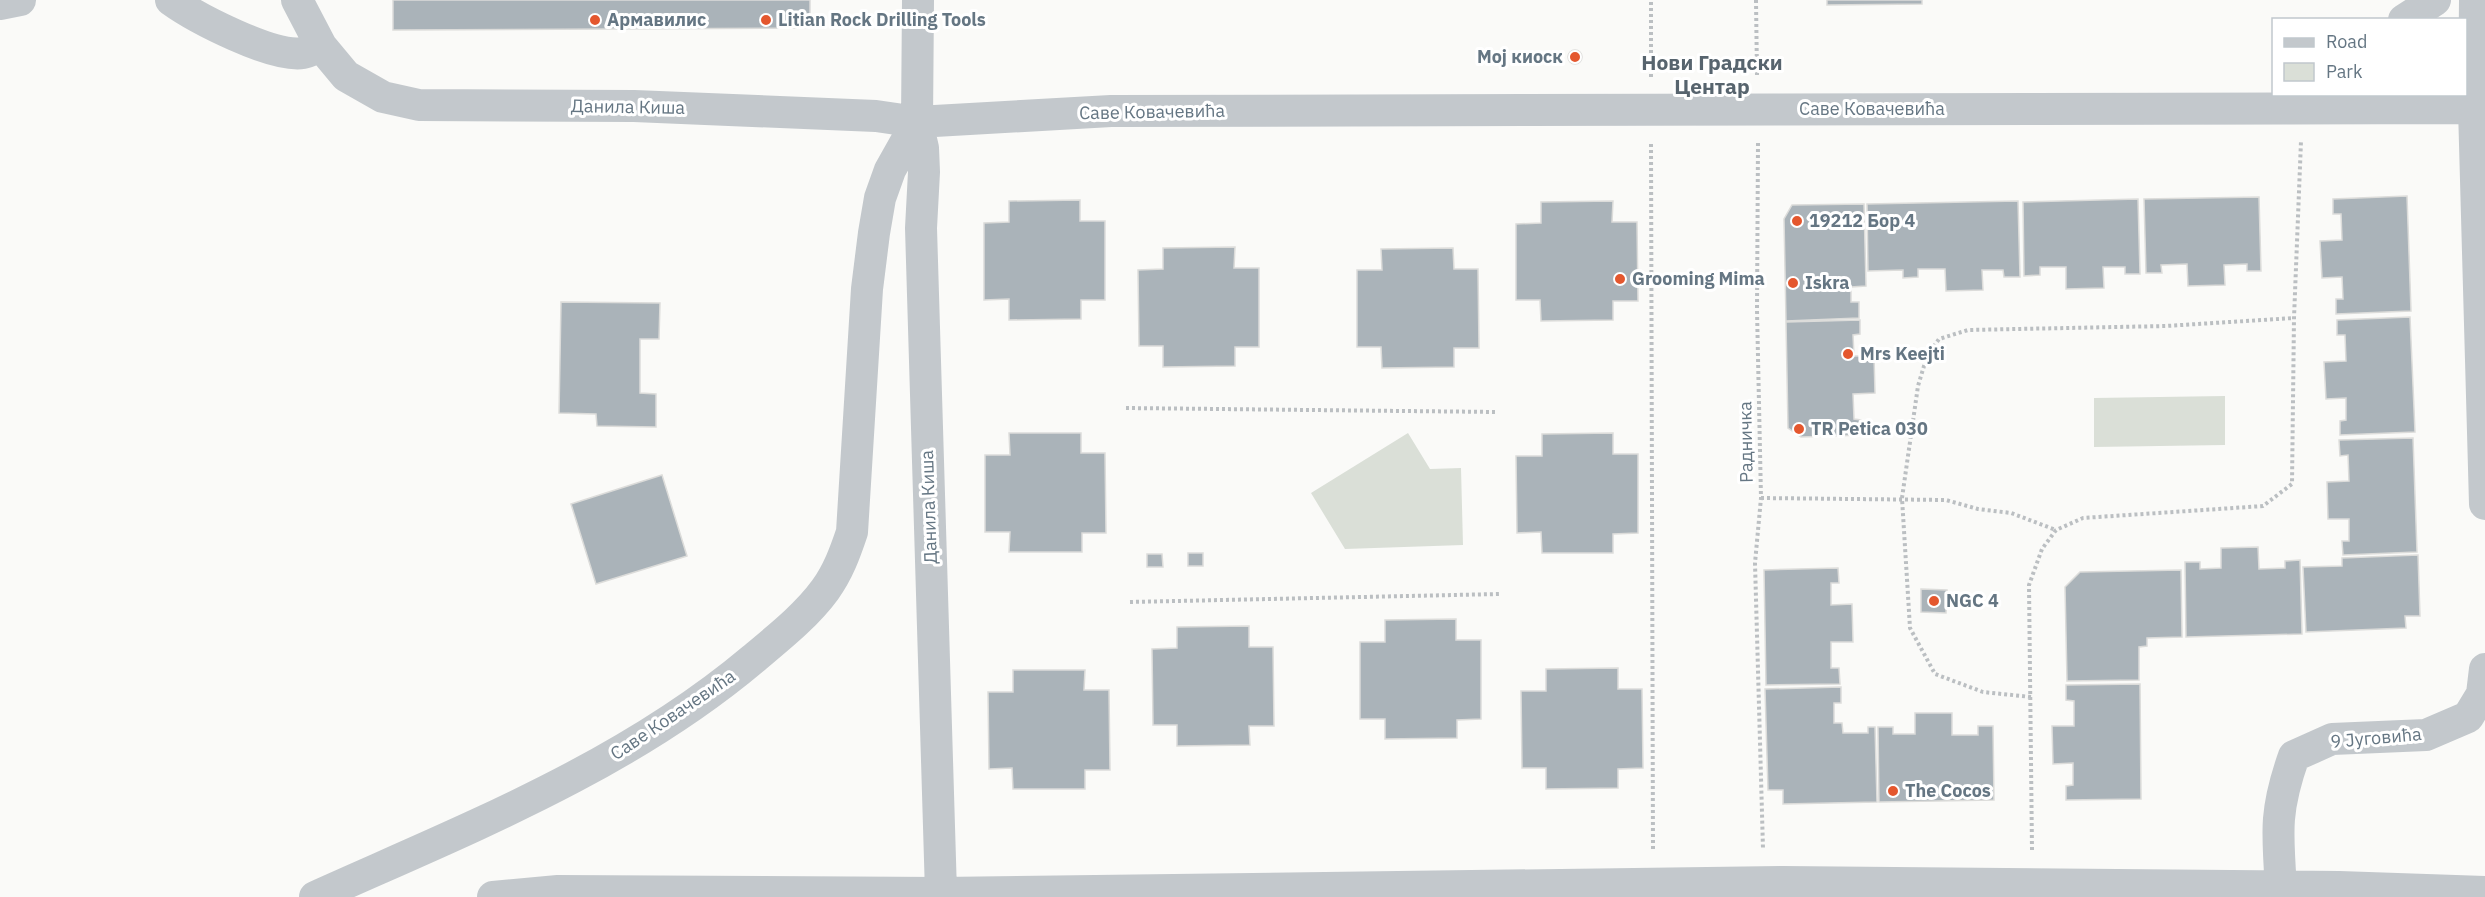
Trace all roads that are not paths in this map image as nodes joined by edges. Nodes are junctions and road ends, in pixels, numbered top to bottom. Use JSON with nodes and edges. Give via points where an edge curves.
{"nodes":[{"id":1,"x":20,"y":0,"type":"edge"},
{"id":2,"x":171,"y":0,"type":"edge"},
{"id":3,"x":297,"y":0,"type":"edge"},
{"id":4,"x":918,"y":0,"type":"edge"},
{"id":5,"x":2435,"y":0,"type":"edge"},
{"id":6,"x":2475,"y":0,"type":"edge"},
{"id":7,"x":0,"y":4,"type":"edge"},
{"id":8,"x":2407,"y":18,"type":"edge"},
{"id":9,"x":321,"y":46,"type":"junction"},
{"id":10,"x":2284,"y":103,"type":"edge"},
{"id":11,"x":2474,"y":108,"type":"junction"},
{"id":12,"x":916,"y":122,"type":"junction"},
{"id":13,"x":2485,"y":504,"type":"edge"},
{"id":14,"x":2485,"y":669,"type":"edge"},
{"id":15,"x":2281,"y":887,"type":"junction"},
{"id":16,"x":941,"y":892,"type":"junction"},
{"id":17,"x":2485,"y":892,"type":"edge"},
{"id":18,"x":315,"y":897,"type":"edge"},
{"id":19,"x":493,"y":897,"type":"edge"}],
"edges":[{"from":1,"to":7,"type":"street"},
{"from":2,"to":9,"type":"street","via":[[195,17],[263,46],[302,53]]},
{"from":3,"to":9,"type":"street"},
{"from":4,"to":12,"type":"street","name":"Данила Киша"},
{"from":5,"to":8,"type":"street"},
{"from":6,"to":11,"type":"street"},
{"from":9,"to":12,"type":"street","name":"Данила Киша","via":[[346,76],[383,97],[419,105],[634,106],[876,116]]},
{"from":10,"to":11,"type":"street","name":"Саве Ковачевића"},
{"from":10,"to":12,"type":"street","name":"Саве Ковачевића","via":[[1758,110],[1111,111]]},
{"from":11,"to":13,"type":"street"},
{"from":12,"to":16,"type":"street","name":"Данила Киша","via":[[924,172],[921,228]]},
{"from":12,"to":18,"type":"street","name":"Саве Ковачевића","via":[[880,198],[867,289],[852,532],[825,591],[719,688],[609,758],[463,832]]},
{"from":14,"to":15,"type":"street","name":"9 Југовића","via":[[2482,694],[2468,717],[2426,735],[2332,739],[2294,756],[2277,815]]},
{"from":15,"to":16,"type":"street","via":[[1763,883]]},
{"from":15,"to":17,"type":"street"},
{"from":16,"to":19,"type":"street","via":[[558,891]]}]}
